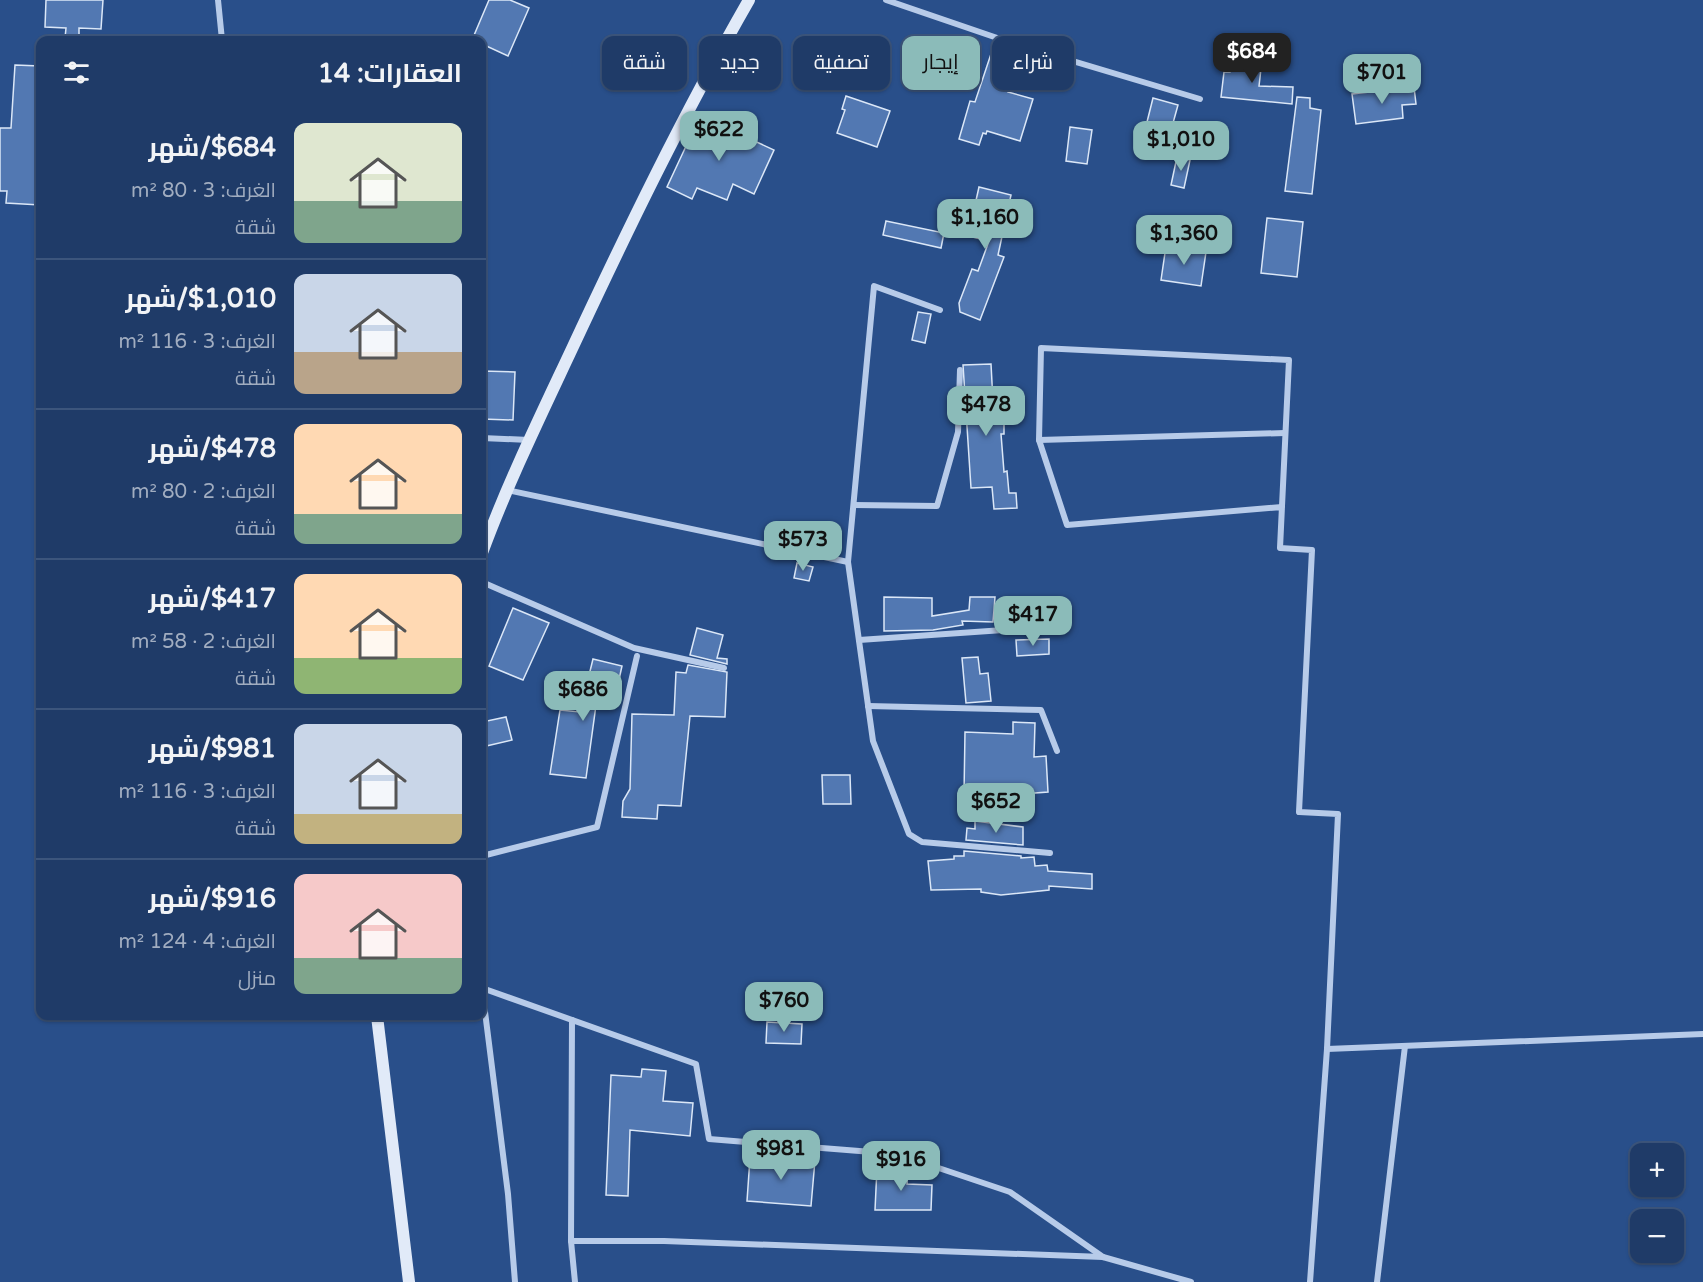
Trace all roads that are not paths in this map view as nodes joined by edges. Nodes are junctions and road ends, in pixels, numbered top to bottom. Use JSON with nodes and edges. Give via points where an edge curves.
{"nodes":[{"id":1,"x":218,"y":0,"type":"edge"},
{"id":2,"x":749,"y":0,"type":"edge"},
{"id":3,"x":886,"y":0,"type":"edge"},
{"id":4,"x":222,"y":36,"type":"edge"},
{"id":5,"x":1200,"y":99,"type":"dead end"},
{"id":6,"x":940,"y":310,"type":"dead end"},
{"id":7,"x":960,"y":370,"type":"dead end"},
{"id":8,"x":1285,"y":433,"type":"junction"},
{"id":9,"x":486,"y":438,"type":"edge"},
{"id":10,"x":530,"y":440,"type":"junction"},
{"id":11,"x":1039,"y":440,"type":"junction"},
{"id":12,"x":507,"y":490,"type":"junction"},
{"id":13,"x":854,"y":505,"type":"junction"},
{"id":14,"x":1282,"y":507,"type":"junction"},
{"id":15,"x":486,"y":543,"type":"edge"},
{"id":16,"x":848,"y":562,"type":"junction"},
{"id":17,"x":486,"y":584,"type":"edge"},
{"id":18,"x":1048,"y":627,"type":"dead end"},
{"id":19,"x":859,"y":640,"type":"junction"},
{"id":20,"x":637,"y":656,"type":"dead end"},
{"id":21,"x":724,"y":668,"type":"dead end"},
{"id":22,"x":868,"y":706,"type":"junction"},
{"id":23,"x":1058,"y":751,"type":"dead end"},
{"id":24,"x":1050,"y":854,"type":"dead end"},
{"id":25,"x":486,"y":855,"type":"edge"},
{"id":26,"x":486,"y":989,"type":"edge"},
{"id":27,"x":377,"y":1020,"type":"edge"},
{"id":28,"x":486,"y":1020,"type":"edge"},
{"id":29,"x":572,"y":1020,"type":"junction"},
{"id":30,"x":1703,"y":1034,"type":"edge"},
{"id":31,"x":1405,"y":1046,"type":"junction"},
{"id":32,"x":1327,"y":1049,"type":"junction"},
{"id":33,"x":572,"y":1241,"type":"junction"},
{"id":34,"x":1103,"y":1257,"type":"junction"},
{"id":35,"x":409,"y":1282,"type":"edge"},
{"id":36,"x":515,"y":1282,"type":"edge"},
{"id":37,"x":575,"y":1282,"type":"edge"},
{"id":38,"x":1189,"y":1282,"type":"edge"},
{"id":39,"x":1310,"y":1282,"type":"edge"},
{"id":40,"x":1377,"y":1282,"type":"edge"}],
"edges":[{"from":1,"to":4,"type":"street"},
{"from":2,"to":10,"type":"street","via":[[693,99],[624,236]]},
{"from":3,"to":5,"type":"street","via":[[1009,42]]},
{"from":6,"to":13,"type":"street","via":[[874,286]]},
{"from":7,"to":13,"type":"street","via":[[958,432],[937,506]]},
{"from":8,"to":11,"type":"street"},
{"from":8,"to":11,"type":"street","via":[[1289,360],[1041,348]]},
{"from":8,"to":14,"type":"street"},
{"from":9,"to":10,"type":"street"},
{"from":10,"to":12,"type":"street"},
{"from":11,"to":14,"type":"street","via":[[1067,525]]},
{"from":12,"to":15,"type":"street"},
{"from":12,"to":16,"type":"street"},
{"from":13,"to":16,"type":"street"},
{"from":14,"to":32,"type":"street","via":[[1280,548],[1312,550],[1299,812],[1338,814]]},
{"from":16,"to":19,"type":"street"},
{"from":17,"to":21,"type":"street","via":[[634,648]]},
{"from":18,"to":19,"type":"street"},
{"from":19,"to":22,"type":"street"},
{"from":20,"to":25,"type":"street","via":[[597,827]]},
{"from":22,"to":23,"type":"street","via":[[1041,710]]},
{"from":22,"to":24,"type":"street","via":[[873,741],[909,834],[922,842]]},
{"from":26,"to":29,"type":"street"},
{"from":27,"to":35,"type":"street"},
{"from":28,"to":36,"type":"street"},
{"from":29,"to":33,"type":"street"},
{"from":29,"to":34,"type":"street","via":[[696,1064],[709,1139],[897,1154],[1010,1192]]},
{"from":30,"to":31,"type":"street"},
{"from":31,"to":32,"type":"street"},
{"from":31,"to":40,"type":"street"},
{"from":32,"to":39,"type":"street"},
{"from":33,"to":34,"type":"street"},
{"from":33,"to":37,"type":"street"},
{"from":34,"to":38,"type":"street"}]}
